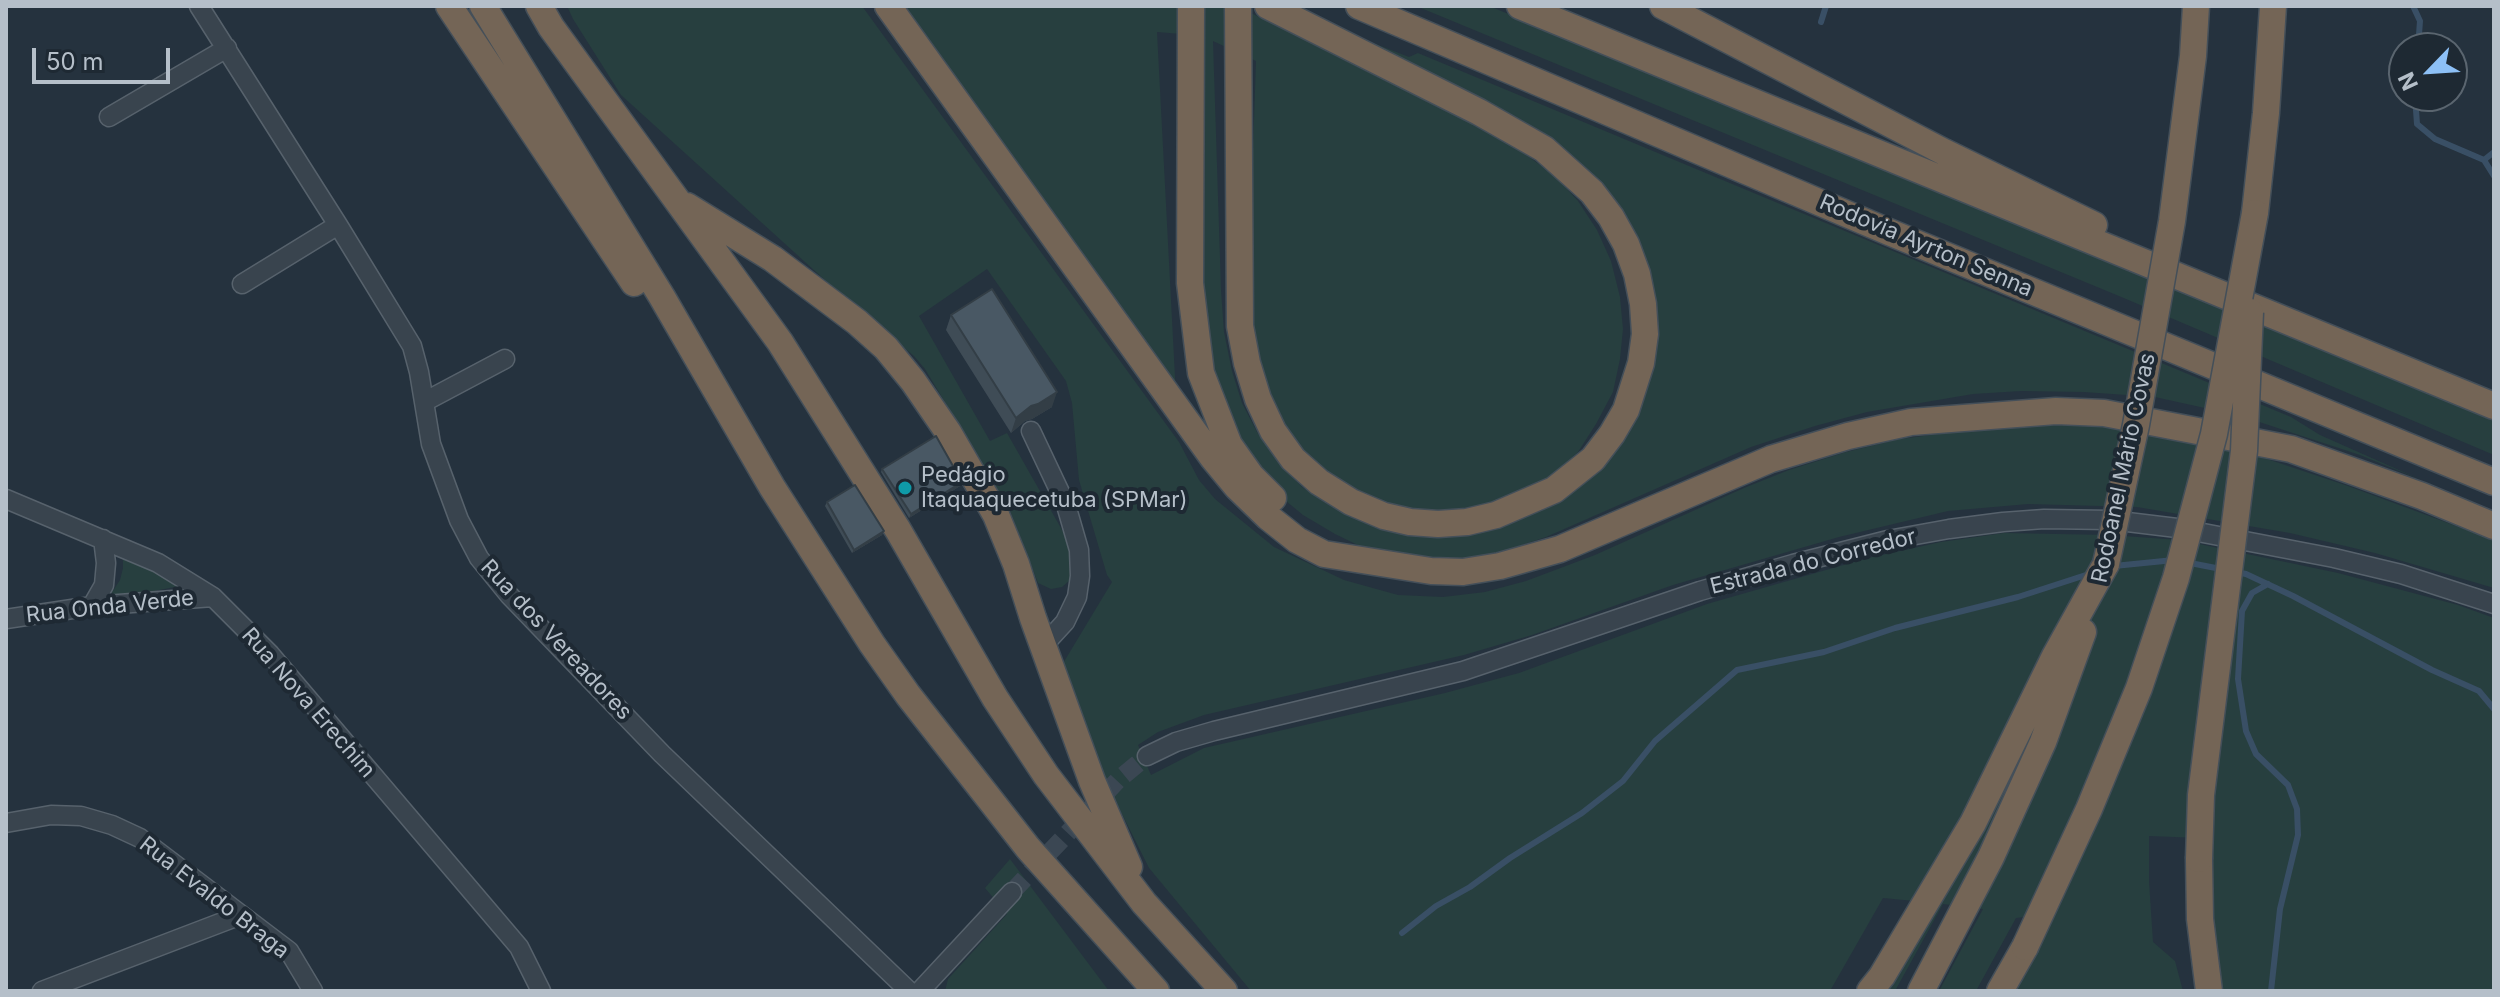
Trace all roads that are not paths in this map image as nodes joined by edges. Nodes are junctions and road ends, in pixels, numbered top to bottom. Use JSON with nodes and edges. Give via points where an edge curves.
{"nodes":[{"id":1,"x":199,"y":6,"type":"edge"},
{"id":2,"x":449,"y":6,"type":"edge"},
{"id":3,"x":483,"y":6,"type":"edge"},
{"id":4,"x":539,"y":6,"type":"edge"},
{"id":5,"x":557,"y":6,"type":"edge"},
{"id":6,"x":888,"y":6,"type":"edge"},
{"id":7,"x":1191,"y":6,"type":"edge"},
{"id":8,"x":1238,"y":6,"type":"edge"},
{"id":9,"x":1268,"y":6,"type":"edge"},
{"id":10,"x":1359,"y":6,"type":"edge"},
{"id":11,"x":1520,"y":6,"type":"edge"},
{"id":12,"x":1663,"y":6,"type":"edge"},
{"id":13,"x":2196,"y":6,"type":"edge"},
{"id":14,"x":2273,"y":6,"type":"edge"},
{"id":15,"x":227,"y":48,"type":"junction"},
{"id":16,"x":109,"y":117,"type":"dead end"},
{"id":17,"x":625,"y":128,"type":"junction"},
{"id":18,"x":675,"y":199,"type":"junction"},
{"id":19,"x":2255,"y":213,"type":"junction"},
{"id":20,"x":338,"y":225,"type":"junction"},
{"id":21,"x":242,"y":284,"type":"dead end"},
{"id":22,"x":2309,"y":330,"type":"junction"},
{"id":23,"x":505,"y":359,"type":"dead end"},
{"id":24,"x":424,"y":402,"type":"junction"},
{"id":25,"x":2494,"y":406,"type":"edge"},
{"id":26,"x":1031,"y":431,"type":"dead end"},
{"id":27,"x":2494,"y":482,"type":"edge"},
{"id":28,"x":772,"y":487,"type":"junction"},
{"id":29,"x":6,"y":499,"type":"edge"},
{"id":30,"x":2494,"y":526,"type":"edge"},
{"id":31,"x":103,"y":539,"type":"junction"},
{"id":32,"x":1369,"y":560,"type":"junction"},
{"id":33,"x":2106,"y":564,"type":"junction"},
{"id":34,"x":213,"y":597,"type":"junction"},
{"id":35,"x":2494,"y":604,"type":"edge"},
{"id":36,"x":92,"y":606,"type":"junction"},
{"id":37,"x":6,"y":619,"type":"edge"},
{"id":38,"x":1043,"y":646,"type":"junction"},
{"id":39,"x":1147,"y":756,"type":"tunnel mouth"},
{"id":40,"x":6,"y":823,"type":"edge"},
{"id":41,"x":1028,"y":848,"type":"junction"},
{"id":42,"x":1012,"y":892,"type":"tunnel mouth"},
{"id":43,"x":1144,"y":903,"type":"junction"},
{"id":44,"x":241,"y":915,"type":"junction"},
{"id":45,"x":42,"y":991,"type":"edge"},
{"id":46,"x":313,"y":991,"type":"edge"},
{"id":47,"x":541,"y":991,"type":"edge"},
{"id":48,"x":909,"y":991,"type":"edge"},
{"id":49,"x":920,"y":991,"type":"edge"},
{"id":50,"x":1133,"y":991,"type":"edge"},
{"id":51,"x":1156,"y":991,"type":"edge"},
{"id":52,"x":1224,"y":991,"type":"edge"},
{"id":53,"x":1870,"y":991,"type":"edge"},
{"id":54,"x":1921,"y":991,"type":"edge"},
{"id":55,"x":2000,"y":991,"type":"edge"},
{"id":56,"x":2209,"y":991,"type":"edge"}],
"edges":[{"from":1,"to":15,"type":"street","name":"Rua dos Vereadores"},
{"from":2,"to":28,"type":"highway"},
{"from":3,"to":28,"type":"highway"},
{"from":4,"to":17,"type":"highway"},
{"from":5,"to":17,"type":"highway"},
{"from":6,"to":32,"type":"highway","via":[[1237,487],[1297,540],[1324,554]]},
{"from":7,"to":32,"type":"highway","via":[[1190,283],[1201,373],[1229,445],[1251,476],[1315,534]]},
{"from":8,"to":9,"type":"highway","via":[[1240,326],[1258,399],[1273,431],[1319,482],[1351,502],[1410,522],[1467,522],[1554,490],[1593,459],[1626,410],[1641,363],[1645,334],[1637,274],[1611,217],[1592,192],[1544,149]]},
{"from":10,"to":27,"type":"highway","name":"Rodovia Ayrton Senna"},
{"from":11,"to":22,"type":"highway"},
{"from":12,"to":22,"type":"highway","via":[[1944,152]]},
{"from":13,"to":33,"type":"highway","name":"Rodoanel Mário Covas","bridge":true,"via":[[2172,221]]},
{"from":14,"to":19,"type":"highway"},
{"from":15,"to":16,"type":"street"},
{"from":15,"to":20,"type":"street","name":"Rua dos Vereadores"},
{"from":17,"to":18,"type":"highway"},
{"from":18,"to":38,"type":"highway","via":[[773,259],[886,348],[948,432],[996,515]]},
{"from":18,"to":43,"type":"highway","via":[[821,405],[1029,750]]},
{"from":19,"to":55,"type":"highway","bridge":true,"via":[[2214,434],[2176,578],[2139,688],[2089,809]]},
{"from":19,"to":56,"type":"highway","bridge":true,"via":[[2244,451],[2204,767],[2200,919]]},
{"from":20,"to":21,"type":"street"},
{"from":20,"to":24,"type":"street","name":"Rua dos Vereadores","via":[[412,346]]},
{"from":22,"to":25,"type":"highway"},
{"from":23,"to":24,"type":"street"},
{"from":24,"to":48,"type":"street","name":"Rua dos Vereadores","via":[[431,444],[459,520],[479,558],[509,595],[662,754]]},
{"from":26,"to":38,"type":"street","via":[[1066,505],[1079,550],[1077,597],[1065,622]]},
{"from":28,"to":41,"type":"highway","via":[[908,695]]},
{"from":29,"to":31,"type":"street","name":"Rua Nova Erechim"},
{"from":30,"to":32,"type":"highway","via":[[2291,449],[2104,413],[2056,411],[1911,422],[1848,436],[1771,459],[1560,549],[1500,566],[1431,571]]},
{"from":31,"to":34,"type":"street","name":"Rua Nova Erechim","via":[[158,563]]},
{"from":31,"to":36,"type":"street","via":[[104,585]]},
{"from":33,"to":53,"type":"highway","via":[[1973,823]]},
{"from":33,"to":54,"type":"highway","name":"Rodoanel Mário Covas","via":[[2043,742]]},
{"from":34,"to":36,"type":"street","name":"Rua Onda Verde"},
{"from":34,"to":47,"type":"street","name":"Rua Nova Erechim","via":[[270,654],[519,947]]},
{"from":35,"to":39,"type":"street","name":"Estrada do Corredor","via":[[2401,574],[2177,528],[2111,520],[2003,522],[1888,540],[1793,564],[1463,671],[1214,731]]},
{"from":36,"to":37,"type":"street","name":"Rua Onda Verde"},
{"from":38,"to":43,"type":"highway"},
{"from":40,"to":44,"type":"street","name":"Rua Evaldo Braga","via":[[51,815],[112,825],[140,838]]},
{"from":41,"to":50,"type":"highway","via":[[1058,897]]},
{"from":41,"to":51,"type":"highway"},
{"from":42,"to":49,"type":"street"},
{"from":43,"to":52,"type":"highway"},
{"from":44,"to":45,"type":"street"},
{"from":44,"to":46,"type":"street","name":"Rua Evaldo Braga","via":[[289,951]]}]}
